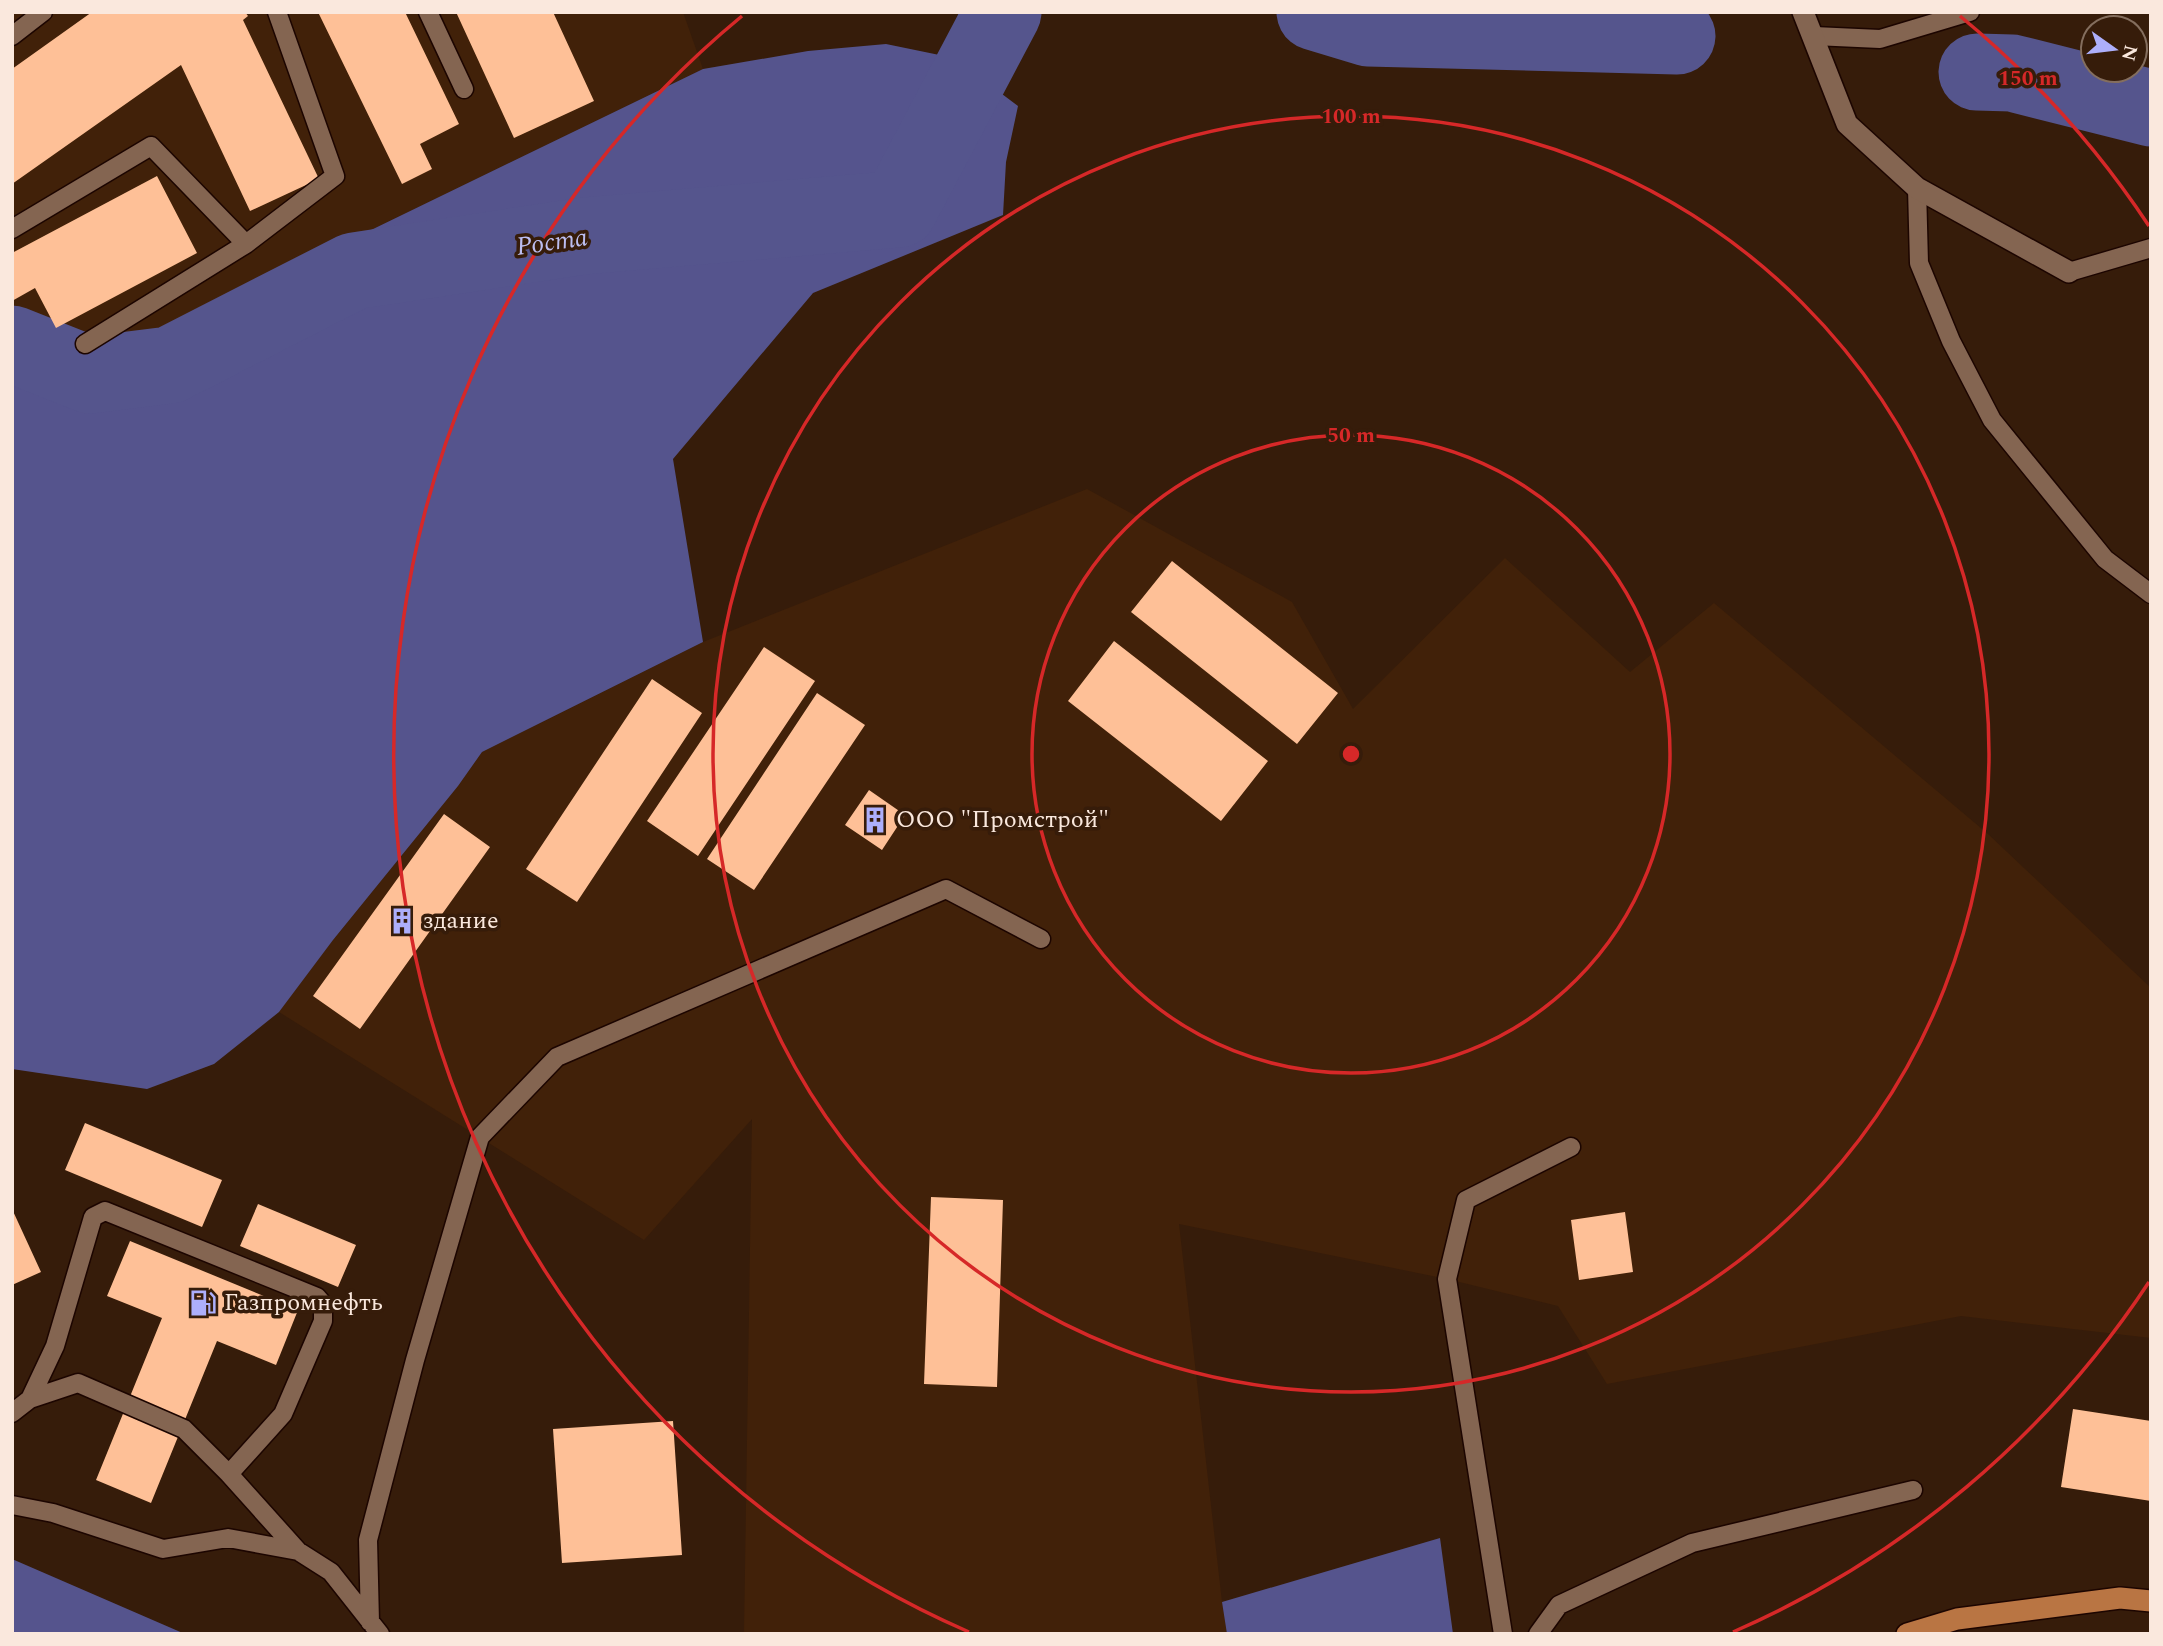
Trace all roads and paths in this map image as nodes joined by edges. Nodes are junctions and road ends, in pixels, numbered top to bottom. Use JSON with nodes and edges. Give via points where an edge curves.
{"nodes":[{"id":1,"x":43,"y":12,"type":"edge"},
{"id":2,"x":277,"y":12,"type":"edge"},
{"id":3,"x":428,"y":12,"type":"edge"},
{"id":4,"x":1803,"y":12,"type":"edge"},
{"id":5,"x":1969,"y":12,"type":"edge"},
{"id":6,"x":12,"y":36,"type":"edge"},
{"id":7,"x":1814,"y":36,"type":"junction"},
{"id":8,"x":464,"y":89,"type":"dead end"},
{"id":9,"x":1917,"y":188,"type":"junction"},
{"id":10,"x":12,"y":229,"type":"edge"},
{"id":11,"x":246,"y":244,"type":"junction"},
{"id":12,"x":2151,"y":248,"type":"edge"},
{"id":13,"x":2069,"y":272,"type":"joint"},
{"id":14,"x":85,"y":344,"type":"dead end"},
{"id":15,"x":2151,"y":594,"type":"edge"},
{"id":16,"x":1041,"y":939,"type":"dead end"},
{"id":17,"x":1571,"y":1147,"type":"dead end"},
{"id":18,"x":30,"y":1399,"type":"junction"},
{"id":19,"x":12,"y":1413,"type":"edge"},
{"id":20,"x":229,"y":1474,"type":"junction"},
{"id":21,"x":1913,"y":1490,"type":"dead end"},
{"id":22,"x":12,"y":1505,"type":"edge"},
{"id":23,"x":299,"y":1551,"type":"junction"},
{"id":24,"x":2151,"y":1601,"type":"edge"},
{"id":25,"x":375,"y":1628,"type":"edge"},
{"id":26,"x":1503,"y":1634,"type":"edge"},
{"id":27,"x":1538,"y":1634,"type":"edge"},
{"id":28,"x":1907,"y":1634,"type":"edge"}],
"edges":[{"from":1,"to":6,"type":"lane"},
{"from":2,"to":11,"type":"lane","via":[[335,176]]},
{"from":3,"to":8,"type":"lane"},
{"from":4,"to":7,"type":"street"},
{"from":5,"to":7,"type":"lane","via":[[1880,39]]},
{"from":7,"to":9,"type":"street","via":[[1847,124]]},
{"from":9,"to":13,"type":"street"},
{"from":9,"to":15,"type":"lane","via":[[1919,263],[1951,341],[1992,420],[2105,559]]},
{"from":10,"to":11,"type":"lane","via":[[151,146]]},
{"from":11,"to":14,"type":"lane"},
{"from":12,"to":13,"type":"lane"},
{"from":16,"to":25,"type":"lane","via":[[946,889],[557,1057],[480,1137],[368,1541]]},
{"from":17,"to":26,"type":"lane","via":[[1466,1200],[1447,1279]]},
{"from":18,"to":19,"type":"lane"},
{"from":18,"to":20,"type":"lane","via":[[78,1383],[184,1429]]},
{"from":18,"to":20,"type":"lane","via":[[55,1346],[93,1217],[104,1211],[317,1297],[323,1304],[323,1321],[283,1414]]},
{"from":20,"to":23,"type":"lane"},
{"from":21,"to":27,"type":"lane","via":[[1692,1543],[1559,1605]]},
{"from":22,"to":23,"type":"lane","via":[[53,1513],[163,1549],[228,1538]]},
{"from":23,"to":25,"type":"lane","via":[[331,1572]]},
{"from":24,"to":28,"type":"main road","via":[[2120,1598],[1957,1619]]}]}
